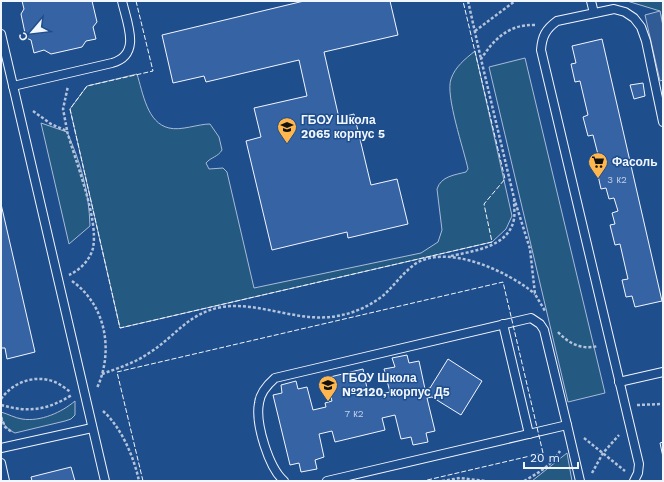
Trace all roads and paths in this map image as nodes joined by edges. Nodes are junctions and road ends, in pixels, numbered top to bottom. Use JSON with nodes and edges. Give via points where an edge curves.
{"nodes":[{"id":1,"x":122,"y":1,"type":"edge"},
{"id":2,"x":468,"y":1,"type":"edge"},
{"id":3,"x":514,"y":1,"type":"edge"},
{"id":4,"x":591,"y":1,"type":"edge"},
{"id":5,"x":594,"y":13,"type":"junction"},
{"id":6,"x":550,"y":26,"type":"junction"},
{"id":7,"x":475,"y":31,"type":"junction"},
{"id":8,"x":1,"y":34,"type":"edge"},
{"id":9,"x":481,"y":59,"type":"junction"},
{"id":10,"x":76,"y":72,"type":"junction"},
{"id":11,"x":13,"y":86,"type":"junction"},
{"id":12,"x":29,"y":107,"type":"dead end"},
{"id":13,"x":663,"y":122,"type":"edge"},
{"id":14,"x":67,"y":131,"type":"junction"},
{"id":15,"x":514,"y":198,"type":"junction"},
{"id":16,"x":450,"y":256,"type":"junction"},
{"id":17,"x":535,"y":294,"type":"junction"},
{"id":18,"x":546,"y":312,"type":"dead end"},
{"id":19,"x":503,"y":324,"type":"junction"},
{"id":20,"x":557,"y":331,"type":"dead end"},
{"id":21,"x":610,"y":343,"type":"junction"},
{"id":22,"x":663,"y":372,"type":"edge"},
{"id":23,"x":102,"y":374,"type":"junction"},
{"id":24,"x":619,"y":382,"type":"junction"},
{"id":25,"x":1,"y":399,"type":"edge"},
{"id":26,"x":86,"y":401,"type":"junction"},
{"id":27,"x":663,"y":404,"type":"edge"},
{"id":28,"x":1,"y":405,"type":"edge"},
{"id":29,"x":625,"y":406,"type":"junction"},
{"id":30,"x":1,"y":417,"type":"edge"},
{"id":31,"x":567,"y":425,"type":"junction"},
{"id":32,"x":630,"y":426,"type":"junction"},
{"id":33,"x":92,"y":428,"type":"junction"},
{"id":34,"x":15,"y":433,"type":"dead end"},
{"id":35,"x":529,"y":434,"type":"junction"},
{"id":36,"x":1,"y":448,"type":"edge"},
{"id":37,"x":603,"y":453,"type":"junction"},
{"id":38,"x":1,"y":463,"type":"edge"},
{"id":39,"x":592,"y":474,"type":"dead end"},
{"id":40,"x":635,"y":480,"type":"edge"},
{"id":41,"x":5,"y":481,"type":"edge"},
{"id":42,"x":105,"y":481,"type":"edge"},
{"id":43,"x":139,"y":481,"type":"edge"},
{"id":44,"x":284,"y":481,"type":"edge"},
{"id":45,"x":327,"y":481,"type":"edge"},
{"id":46,"x":442,"y":481,"type":"edge"},
{"id":47,"x":485,"y":481,"type":"edge"},
{"id":48,"x":524,"y":481,"type":"edge"},
{"id":49,"x":580,"y":481,"type":"edge"}],
"edges":[{"from":1,"to":10,"type":"lane","via":[[130,39],[129,51],[119,61]]},
{"from":2,"to":7,"type":"path"},
{"from":3,"to":7,"type":"path"},
{"from":4,"to":5,"type":"lane"},
{"from":5,"to":6,"type":"lane","via":[[557,21]]},
{"from":5,"to":13,"type":"lane","via":[[614,9],[625,12],[641,27]]},
{"from":6,"to":9,"type":"path","via":[[530,25],[511,28],[498,36]]},
{"from":6,"to":21,"type":"lane","via":[[542,39],[541,50]]},
{"from":7,"to":9,"type":"path"},
{"from":8,"to":11,"type":"lane"},
{"from":9,"to":15,"type":"path"},
{"from":10,"to":11,"type":"lane"},
{"from":10,"to":14,"type":"path","via":[[65,93],[63,109]]},
{"from":11,"to":26,"type":"lane"},
{"from":12,"to":14,"type":"path","via":[[51,124]]},
{"from":14,"to":23,"type":"path","via":[[91,214],[93,248],[86,263],[65,277],[84,292],[102,324],[106,344]]},
{"from":15,"to":16,"type":"path","via":[[514,219],[506,234],[493,245]]},
{"from":15,"to":17,"type":"path","via":[[530,249]]},
{"from":16,"to":17,"type":"path","via":[[502,273]]},
{"from":16,"to":23,"type":"path","via":[[434,257],[419,262],[383,295],[367,306],[341,316],[304,317],[235,306],[212,309],[189,320],[148,354]]},
{"from":17,"to":18,"type":"path"},
{"from":19,"to":31,"type":"lane","via":[[530,318],[544,330]]},
{"from":19,"to":35,"type":"lane"},
{"from":19,"to":44,"type":"lane","via":[[275,378],[262,394],[258,403],[258,416],[269,459],[276,474]]},
{"from":20,"to":21,"type":"path","via":[[564,339],[582,348]]},
{"from":21,"to":24,"type":"lane"},
{"from":22,"to":24,"type":"lane"},
{"from":23,"to":26,"type":"path","via":[[97,388]]},
{"from":24,"to":29,"type":"lane"},
{"from":25,"to":28,"type":"path","via":[[11,388],[31,379],[56,382],[74,394],[38,410],[17,410]]},
{"from":26,"to":33,"type":"lane"},
{"from":26,"to":43,"type":"path","via":[[95,405],[116,428],[129,450]]},
{"from":27,"to":29,"type":"path"},
{"from":29,"to":32,"type":"lane"},
{"from":30,"to":34,"type":"path","via":[[6,427]]},
{"from":31,"to":35,"type":"lane"},
{"from":31,"to":37,"type":"path"},
{"from":31,"to":48,"type":"path","via":[[562,445],[552,463]]},
{"from":31,"to":49,"type":"lane"},
{"from":32,"to":37,"type":"path"},
{"from":32,"to":40,"type":"lane","via":[[639,464]]},
{"from":33,"to":36,"type":"lane"},
{"from":33,"to":42,"type":"lane"},
{"from":35,"to":45,"type":"lane"},
{"from":37,"to":39,"type":"path"},
{"from":37,"to":40,"type":"path"},
{"from":38,"to":41,"type":"lane"},
{"from":46,"to":47,"type":"path","via":[[460,478]]}]}
